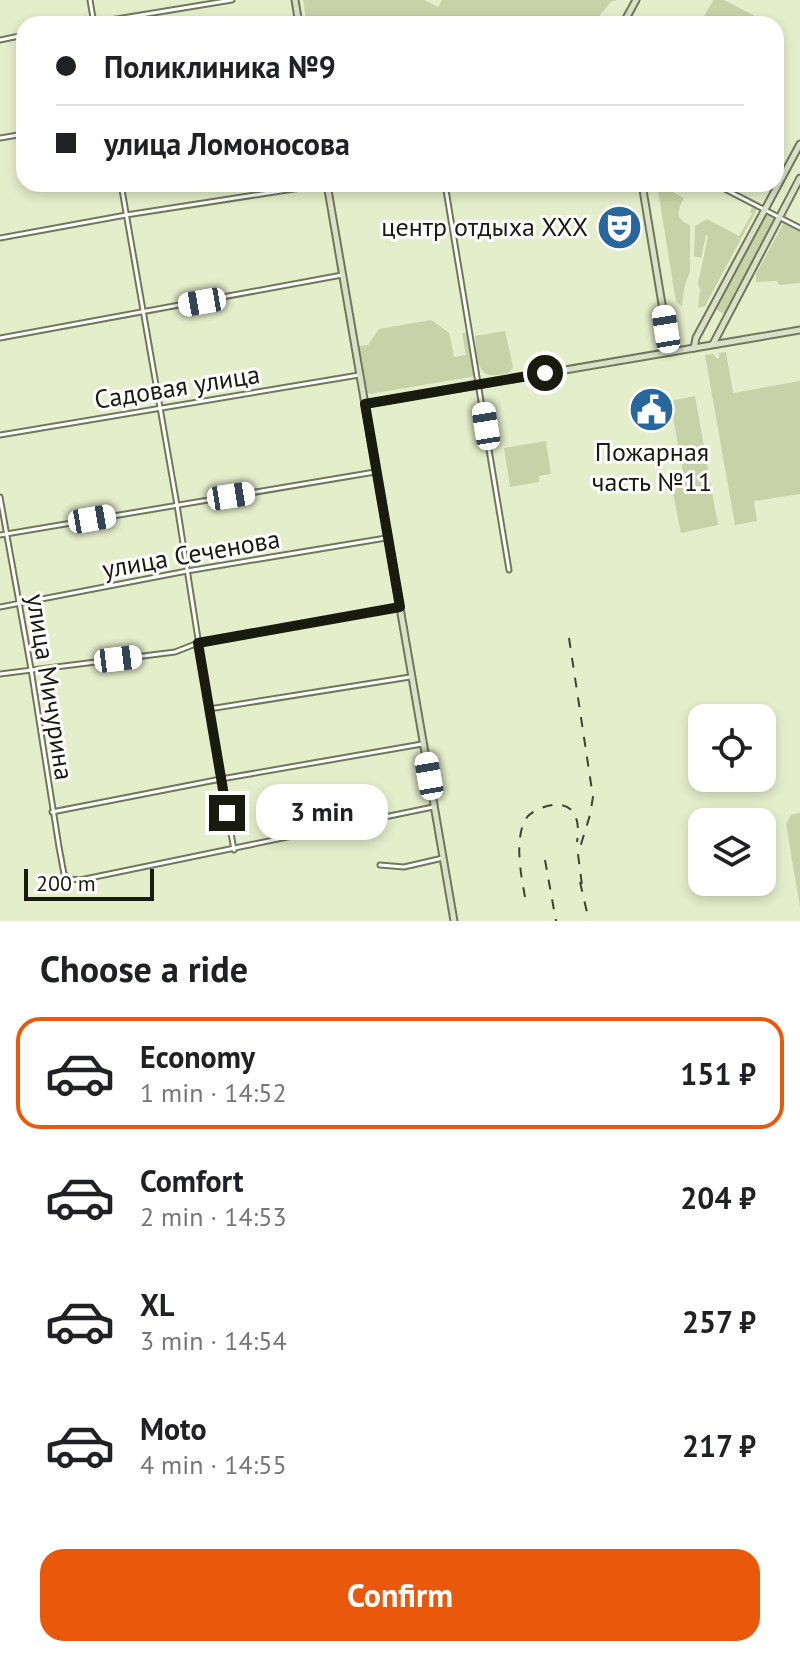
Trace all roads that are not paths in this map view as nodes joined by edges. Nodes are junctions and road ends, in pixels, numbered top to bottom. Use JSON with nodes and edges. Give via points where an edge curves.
{"nodes":[{"id":1,"x":232,"y":0,"type":"edge"},
{"id":2,"x":136,"y":16,"type":"edge"},
{"id":3,"x":800,"y":144,"type":"edge"},
{"id":4,"x":784,"y":174,"type":"edge"},
{"id":5,"x":800,"y":178,"type":"edge"},
{"id":6,"x":122,"y":192,"type":"edge"},
{"id":7,"x":274,"y":192,"type":"edge"},
{"id":8,"x":327,"y":192,"type":"edge"},
{"id":9,"x":446,"y":192,"type":"edge"},
{"id":10,"x":643,"y":192,"type":"edge"},
{"id":11,"x":730,"y":192,"type":"edge"},
{"id":12,"x":775,"y":192,"type":"edge"},
{"id":13,"x":765,"y":210,"type":"junction"},
{"id":14,"x":126,"y":215,"type":"junction"},
{"id":15,"x":779,"y":217,"type":"junction"},
{"id":16,"x":800,"y":228,"type":"edge"},
{"id":17,"x":0,"y":238,"type":"edge"},
{"id":18,"x":343,"y":275,"type":"junction"},
{"id":19,"x":143,"y":312,"type":"junction"},
{"id":20,"x":800,"y":330,"type":"edge"},
{"id":21,"x":0,"y":338,"type":"edge"},
{"id":22,"x":712,"y":345,"type":"junction"},
{"id":23,"x":694,"y":348,"type":"junction"},
{"id":24,"x":670,"y":352,"type":"junction"},
{"id":25,"x":360,"y":375,"type":"junction"},
{"id":26,"x":479,"y":384,"type":"junction"},
{"id":27,"x":365,"y":404,"type":"junction"},
{"id":28,"x":160,"y":408,"type":"junction"},
{"id":29,"x":0,"y":435,"type":"edge"},
{"id":30,"x":377,"y":472,"type":"junction"},
{"id":31,"x":0,"y":497,"type":"edge"},
{"id":32,"x":177,"y":505,"type":"junction"},
{"id":33,"x":6,"y":534,"type":"junction"},
{"id":34,"x":0,"y":535,"type":"edge"},
{"id":35,"x":388,"y":538,"type":"junction"},
{"id":36,"x":509,"y":570,"type":"dead end"},
{"id":37,"x":187,"y":571,"type":"junction"},
{"id":38,"x":18,"y":604,"type":"junction"},
{"id":39,"x":0,"y":607,"type":"edge"},
{"id":40,"x":400,"y":607,"type":"junction"},
{"id":41,"x":198,"y":643,"type":"junction"},
{"id":42,"x":31,"y":669,"type":"junction"},
{"id":43,"x":0,"y":674,"type":"edge"},
{"id":44,"x":412,"y":676,"type":"junction"},
{"id":45,"x":209,"y":709,"type":"junction"},
{"id":46,"x":423,"y":744,"type":"junction"},
{"id":47,"x":221,"y":779,"type":"junction"},
{"id":48,"x":434,"y":807,"type":"junction"},
{"id":49,"x":52,"y":812,"type":"junction"},
{"id":50,"x":234,"y":850,"type":"junction"},
{"id":51,"x":443,"y":858,"type":"junction"},
{"id":52,"x":380,"y":865,"type":"dead end"},
{"id":53,"x":454,"y":921,"type":"edge"}],
"edges":[{"from":1,"to":2,"type":"street"},
{"from":3,"to":4,"type":"street"},
{"from":5,"to":15,"type":"street"},
{"from":6,"to":14,"type":"street"},
{"from":7,"to":14,"type":"street"},
{"from":8,"to":18,"type":"street"},
{"from":9,"to":26,"type":"street"},
{"from":10,"to":24,"type":"street"},
{"from":11,"to":13,"type":"street"},
{"from":12,"to":13,"type":"street"},
{"from":13,"to":15,"type":"street"},
{"from":13,"to":23,"type":"street"},
{"from":14,"to":17,"type":"street"},
{"from":14,"to":19,"type":"street"},
{"from":15,"to":16,"type":"street"},
{"from":15,"to":22,"type":"street"},
{"from":18,"to":19,"type":"street"},
{"from":18,"to":25,"type":"street"},
{"from":19,"to":21,"type":"street"},
{"from":19,"to":28,"type":"street"},
{"from":20,"to":22,"type":"street"},
{"from":22,"to":23,"type":"street"},
{"from":23,"to":24,"type":"street"},
{"from":24,"to":26,"type":"street"},
{"from":25,"to":27,"type":"street"},
{"from":25,"to":28,"type":"street","name":"Садовая улица"},
{"from":26,"to":27,"type":"street"},
{"from":26,"to":36,"type":"street"},
{"from":27,"to":30,"type":"street"},
{"from":28,"to":29,"type":"street","name":"Садовая улица"},
{"from":28,"to":32,"type":"street"},
{"from":30,"to":32,"type":"street"},
{"from":30,"to":35,"type":"street"},
{"from":31,"to":33,"type":"street","name":"улица Мичурина"},
{"from":32,"to":33,"type":"street"},
{"from":32,"to":37,"type":"street"},
{"from":33,"to":34,"type":"street"},
{"from":33,"to":38,"type":"street","name":"улица Мичурина"},
{"from":35,"to":37,"type":"street","name":"улица Сеченова"},
{"from":35,"to":40,"type":"street"},
{"from":37,"to":38,"type":"street","name":"улица Сеченова"},
{"from":37,"to":41,"type":"street"},
{"from":38,"to":39,"type":"street","name":"улица Сеченова"},
{"from":38,"to":42,"type":"street","name":"улица Мичурина"},
{"from":40,"to":41,"type":"street"},
{"from":40,"to":44,"type":"street"},
{"from":41,"to":42,"type":"street","via":[[175,652]]},
{"from":41,"to":45,"type":"street"},
{"from":42,"to":43,"type":"street"},
{"from":42,"to":49,"type":"street","name":"улица Мичурина"},
{"from":44,"to":45,"type":"street"},
{"from":44,"to":46,"type":"street"},
{"from":45,"to":47,"type":"street"},
{"from":46,"to":47,"type":"street"},
{"from":46,"to":48,"type":"street"},
{"from":47,"to":49,"type":"street"},
{"from":47,"to":50,"type":"street"},
{"from":48,"to":50,"type":"street"},
{"from":48,"to":51,"type":"street"},
{"from":49,"to":50,"type":"street","name":"улица Мичурина","via":[[64,874],[71,879]]},
{"from":51,"to":52,"type":"street","via":[[404,867]]},
{"from":51,"to":53,"type":"street"}]}
